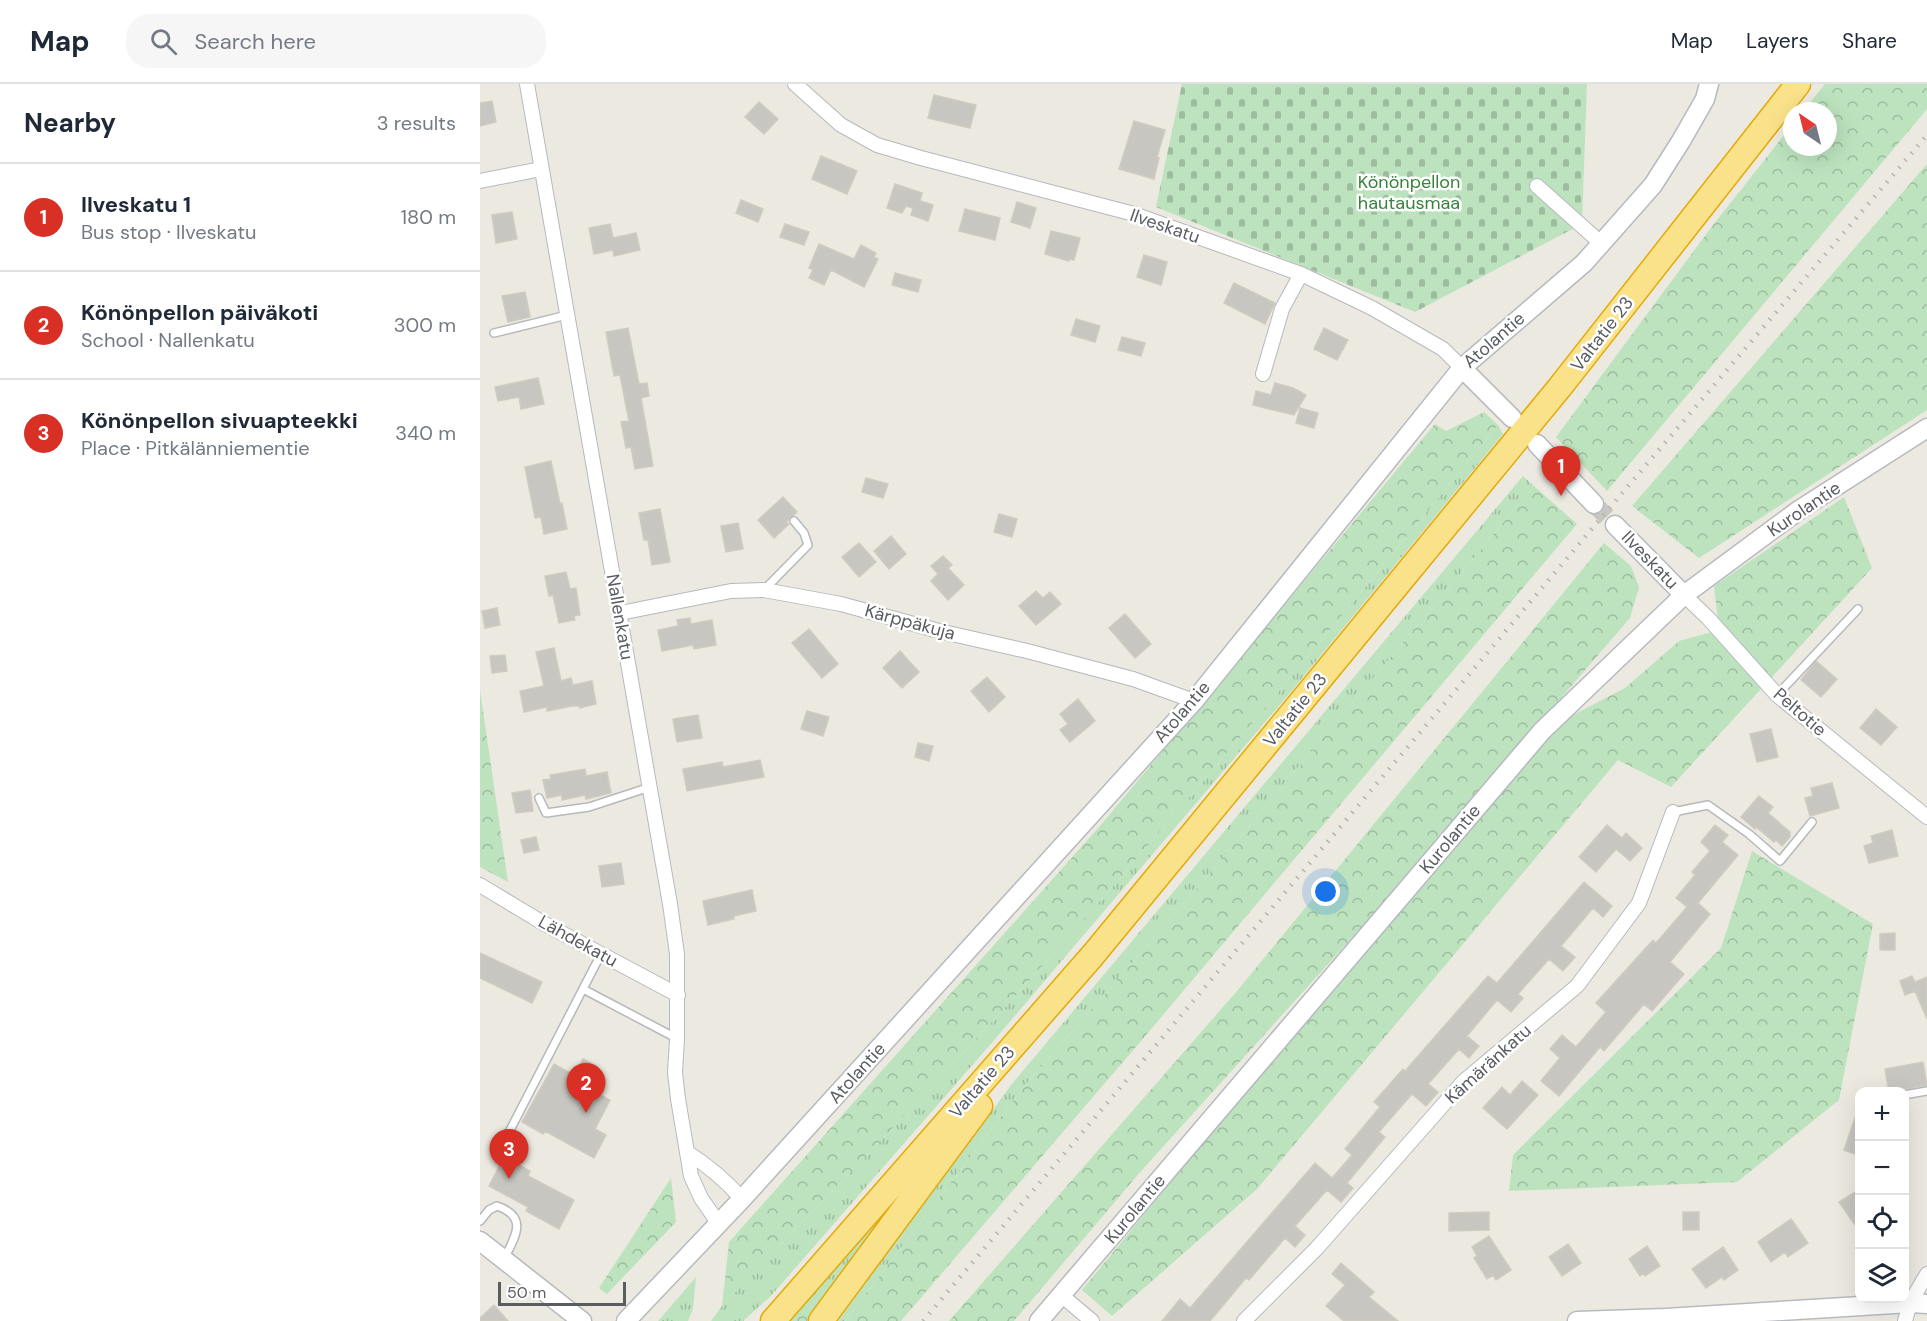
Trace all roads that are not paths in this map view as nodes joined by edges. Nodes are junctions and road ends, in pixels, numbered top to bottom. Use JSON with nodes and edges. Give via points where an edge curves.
{"nodes":[{"id":1,"x":527,"y":84,"type":"edge"},
{"id":2,"x":795,"y":84,"type":"edge"},
{"id":3,"x":1709,"y":84,"type":"edge"},
{"id":4,"x":1798,"y":84,"type":"edge"},
{"id":5,"x":541,"y":169,"type":"junction"},
{"id":6,"x":480,"y":182,"type":"edge"},
{"id":7,"x":1537,"y":186,"type":"dead end"},
{"id":8,"x":1602,"y":244,"type":"junction"},
{"id":9,"x":1301,"y":274,"type":"junction"},
{"id":10,"x":567,"y":315,"type":"junction"},
{"id":11,"x":494,"y":333,"type":"dead end"},
{"id":12,"x":1462,"y":368,"type":"junction"},
{"id":13,"x":1263,"y":374,"type":"dead end"},
{"id":14,"x":1512,"y":418,"type":"dead end"},
{"id":15,"x":1927,"y":428,"type":"edge"},
{"id":16,"x":1537,"y":444,"type":"dead end"},
{"id":17,"x":1594,"y":504,"type":"tunnel mouth"},
{"id":18,"x":794,"y":521,"type":"dead end"},
{"id":19,"x":1616,"y":525,"type":"tunnel mouth"},
{"id":20,"x":764,"y":590,"type":"junction"},
{"id":21,"x":1684,"y":595,"type":"junction"},
{"id":22,"x":1858,"y":609,"type":"dead end"},
{"id":23,"x":620,"y":613,"type":"junction"},
{"id":24,"x":1777,"y":694,"type":"junction"},
{"id":25,"x":1194,"y":701,"type":"junction"},
{"id":26,"x":650,"y":787,"type":"junction"},
{"id":27,"x":539,"y":798,"type":"dead end"},
{"id":28,"x":1673,"y":812,"type":"joint"},
{"id":29,"x":1926,"y":815,"type":"edge"},
{"id":30,"x":1812,"y":822,"type":"dead end"},
{"id":31,"x":480,"y":885,"type":"edge"},
{"id":32,"x":601,"y":954,"type":"junction"},
{"id":33,"x":1093,"y":955,"type":"junction"},
{"id":34,"x":583,"y":989,"type":"junction"},
{"id":35,"x":678,"y":995,"type":"junction"},
{"id":36,"x":677,"y":1039,"type":"junction"},
{"id":37,"x":1927,"y":1091,"type":"edge"},
{"id":38,"x":1909,"y":1094,"type":"edge"},
{"id":39,"x":507,"y":1136,"type":"dead end"},
{"id":40,"x":688,"y":1153,"type":"junction"},
{"id":41,"x":742,"y":1199,"type":"junction"},
{"id":42,"x":480,"y":1221,"type":"edge"},
{"id":43,"x":719,"y":1224,"type":"junction"},
{"id":44,"x":480,"y":1241,"type":"edge"},
{"id":45,"x":504,"y":1259,"type":"junction"},
{"id":46,"x":1927,"y":1274,"type":"edge"},
{"id":47,"x":1061,"y":1295,"type":"junction"},
{"id":48,"x":1918,"y":1303,"type":"edge"},
{"id":49,"x":1667,"y":1319,"type":"edge"},
{"id":50,"x":582,"y":1321,"type":"edge"},
{"id":51,"x":626,"y":1321,"type":"edge"},
{"id":52,"x":773,"y":1321,"type":"edge"},
{"id":53,"x":821,"y":1321,"type":"edge"},
{"id":54,"x":1039,"y":1321,"type":"edge"},
{"id":55,"x":1092,"y":1321,"type":"edge"},
{"id":56,"x":1244,"y":1321,"type":"edge"},
{"id":57,"x":1577,"y":1321,"type":"edge"},
{"id":58,"x":1905,"y":1321,"type":"edge"}],
"edges":[{"from":1,"to":5,"type":"street","name":"Nallenkatu"},
{"from":2,"to":9,"type":"street","name":"Ilveskatu","via":[[842,125],[878,145],[1134,214]]},
{"from":3,"to":8,"type":"street","name":"Atolantie","via":[[1681,141],[1653,185]]},
{"from":4,"to":33,"type":"highway","name":"Valtatie 23","via":[[1560,387]]},
{"from":5,"to":6,"type":"street"},
{"from":5,"to":10,"type":"street","name":"Nallenkatu"},
{"from":7,"to":8,"type":"street"},
{"from":8,"to":12,"type":"street","name":"Atolantie"},
{"from":9,"to":12,"type":"street","name":"Ilveskatu","via":[[1372,308],[1443,349]]},
{"from":9,"to":13,"type":"street","via":[[1282,309]]},
{"from":10,"to":11,"type":"lane"},
{"from":10,"to":23,"type":"street","name":"Nallenkatu"},
{"from":12,"to":14,"type":"street","name":"Ilveskatu"},
{"from":12,"to":25,"type":"street","name":"Atolantie"},
{"from":15,"to":21,"type":"street","name":"Kurolantie","via":[[1799,510]]},
{"from":16,"to":17,"type":"street"},
{"from":18,"to":20,"type":"lane","via":[[808,545]]},
{"from":19,"to":21,"type":"street","name":"Ilveskatu"},
{"from":20,"to":23,"type":"street","name":"Kärppäkuja","via":[[730,591]]},
{"from":20,"to":25,"type":"street","name":"Kärppäkuja","via":[[841,604],[1038,654],[1133,679]]},
{"from":21,"to":24,"type":"street","name":"Peltotie"},
{"from":21,"to":47,"type":"street","name":"Kurolantie","via":[[1542,731]]},
{"from":22,"to":24,"type":"lane"},
{"from":23,"to":26,"type":"street","name":"Nallenkatu"},
{"from":24,"to":29,"type":"street","name":"Peltotie"},
{"from":25,"to":41,"type":"street","name":"Atolantie"},
{"from":26,"to":27,"type":"lane","via":[[589,807],[546,813]]},
{"from":26,"to":35,"type":"street","name":"Nallenkatu","via":[[677,954]]},
{"from":28,"to":30,"type":"lane","via":[[1708,805],[1780,861]]},
{"from":28,"to":56,"type":"street","name":"Kämäränkatu","via":[[1639,903],[1577,986],[1464,1081],[1317,1248]]},
{"from":31,"to":32,"type":"street","name":"Lähdekatu"},
{"from":32,"to":34,"type":"lane"},
{"from":32,"to":35,"type":"street","name":"Lähdekatu"},
{"from":33,"to":52,"type":"highway","name":"Valtatie 23"},
{"from":33,"to":53,"type":"highway"},
{"from":34,"to":36,"type":"lane"},
{"from":34,"to":39,"type":"lane"},
{"from":35,"to":36,"type":"street","name":"Nallenkatu"},
{"from":36,"to":40,"type":"street","name":"Nallenkatu","via":[[675,1072]]},
{"from":37,"to":38,"type":"lane"},
{"from":40,"to":41,"type":"street","via":[[707,1164]]},
{"from":40,"to":43,"type":"street","name":"Nallenkatu","via":[[690,1176]]},
{"from":41,"to":43,"type":"street","name":"Atolantie"},
{"from":42,"to":45,"type":"lane","via":[[497,1206],[507,1209],[516,1219],[516,1236]]},
{"from":43,"to":51,"type":"street","name":"Atolantie"},
{"from":44,"to":45,"type":"street"},
{"from":45,"to":50,"type":"street"},
{"from":46,"to":48,"type":"street"},
{"from":47,"to":54,"type":"street","name":"Kurolantie"},
{"from":47,"to":55,"type":"street"},
{"from":48,"to":49,"type":"street"},
{"from":48,"to":58,"type":"street"},
{"from":49,"to":57,"type":"street"}]}
